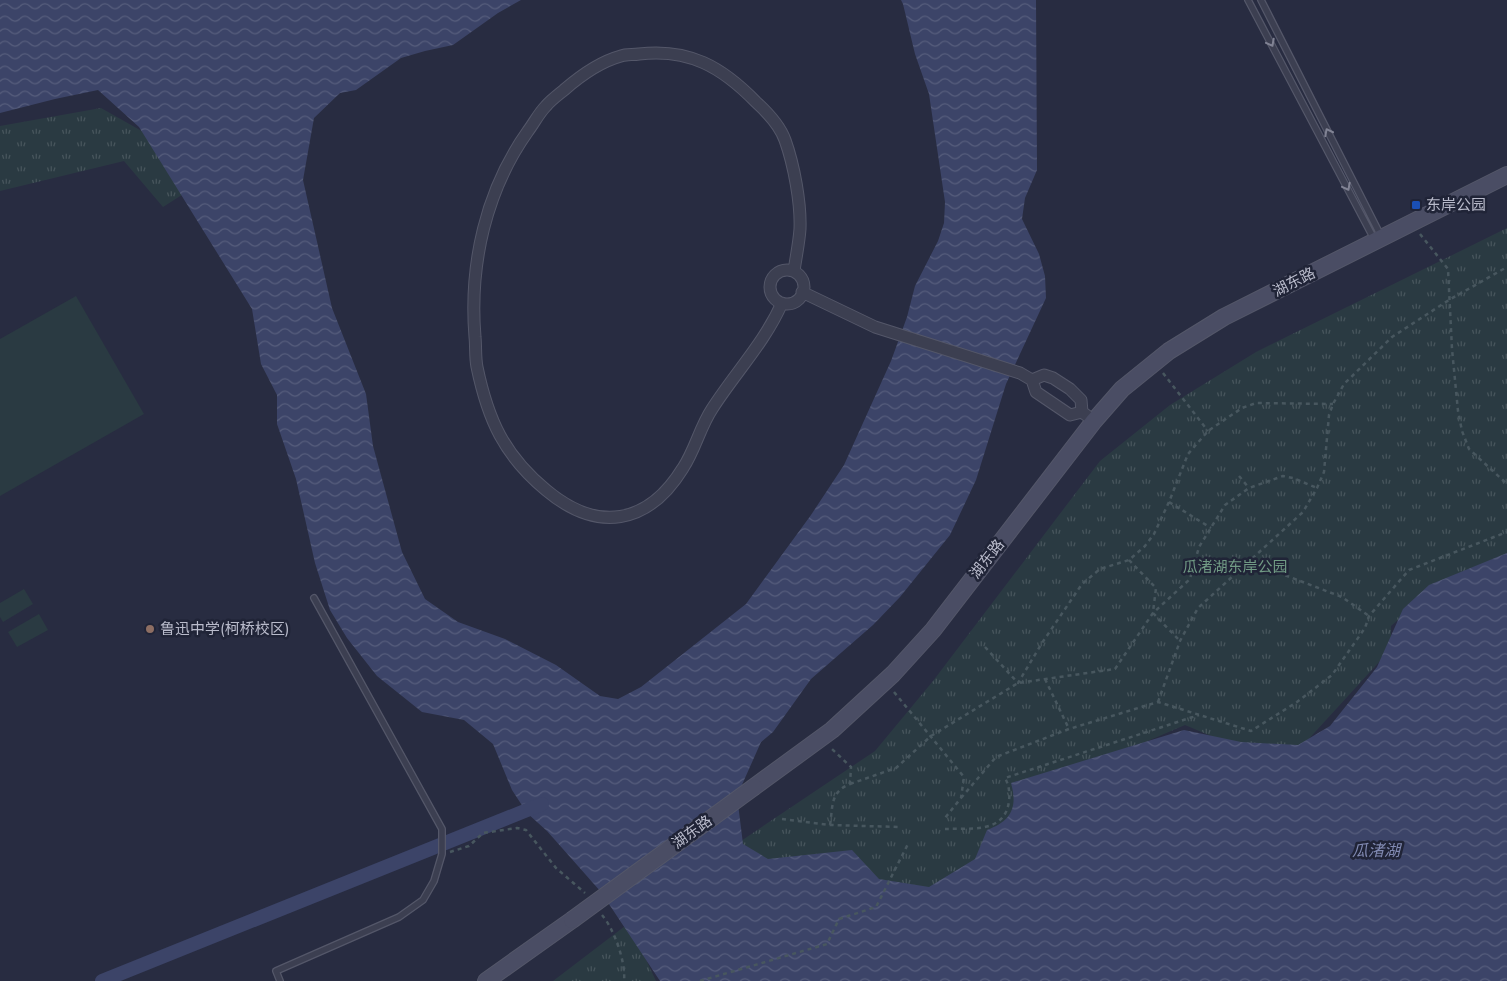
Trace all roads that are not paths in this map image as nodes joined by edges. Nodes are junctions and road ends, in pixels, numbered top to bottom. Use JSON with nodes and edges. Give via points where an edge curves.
{"nodes":[{"id":1,"x":1248,"y":0,"type":"edge"},
{"id":2,"x":1261,"y":0,"type":"edge"},
{"id":3,"x":1507,"y":175,"type":"edge"},
{"id":4,"x":1379,"y":239,"type":"junction"},
{"id":5,"x":794,"y":271,"type":"junction"},
{"id":6,"x":802,"y":292,"type":"junction"},
{"id":7,"x":782,"y":303,"type":"junction"},
{"id":8,"x":1032,"y":380,"type":"junction"},
{"id":9,"x":1088,"y":416,"type":"junction"},
{"id":10,"x":314,"y":598,"type":"dead end"},
{"id":11,"x":280,"y":981,"type":"edge"},
{"id":12,"x":486,"y":981,"type":"edge"}],
"edges":[{"from":1,"to":4,"type":"lane","one_way":true},
{"from":4,"to":2,"type":"lane","one_way":true},
{"from":3,"to":4,"type":"street","name":"湖东路"},
{"from":4,"to":9,"type":"street","name":"湖东路","via":[[1224,317],[1170,351]]},
{"from":5,"to":6,"type":"street","via":[[802,279]]},
{"from":5,"to":7,"type":"street","via":[[777,272],[771,281],[770,292]]},
{"from":5,"to":7,"type":"street","via":[[800,228],[796,179],[784,137],[767,112],[738,83],[720,70],[688,57],[658,52],[621,56],[583,74],[546,106],[517,147],[496,186],[477,255],[473,311],[477,365],[498,434],[514,459],[553,496],[597,518],[626,516],[662,494],[684,467],[710,411],[766,333]]},
{"from":6,"to":7,"type":"street","via":[[793,303]]},
{"from":6,"to":8,"type":"street","via":[[875,327],[1020,373]]},
{"from":8,"to":9,"type":"street","via":[[1036,392],[1070,415]]},
{"from":8,"to":9,"type":"street","via":[[1044,375],[1053,378],[1070,389]]},
{"from":9,"to":12,"type":"street","name":"湖东路","bridge":true,"via":[[933,630],[884,682],[832,730]]},
{"from":10,"to":11,"type":"lane","via":[[442,829],[442,854],[434,881],[423,900],[400,917],[276,971]]}]}
